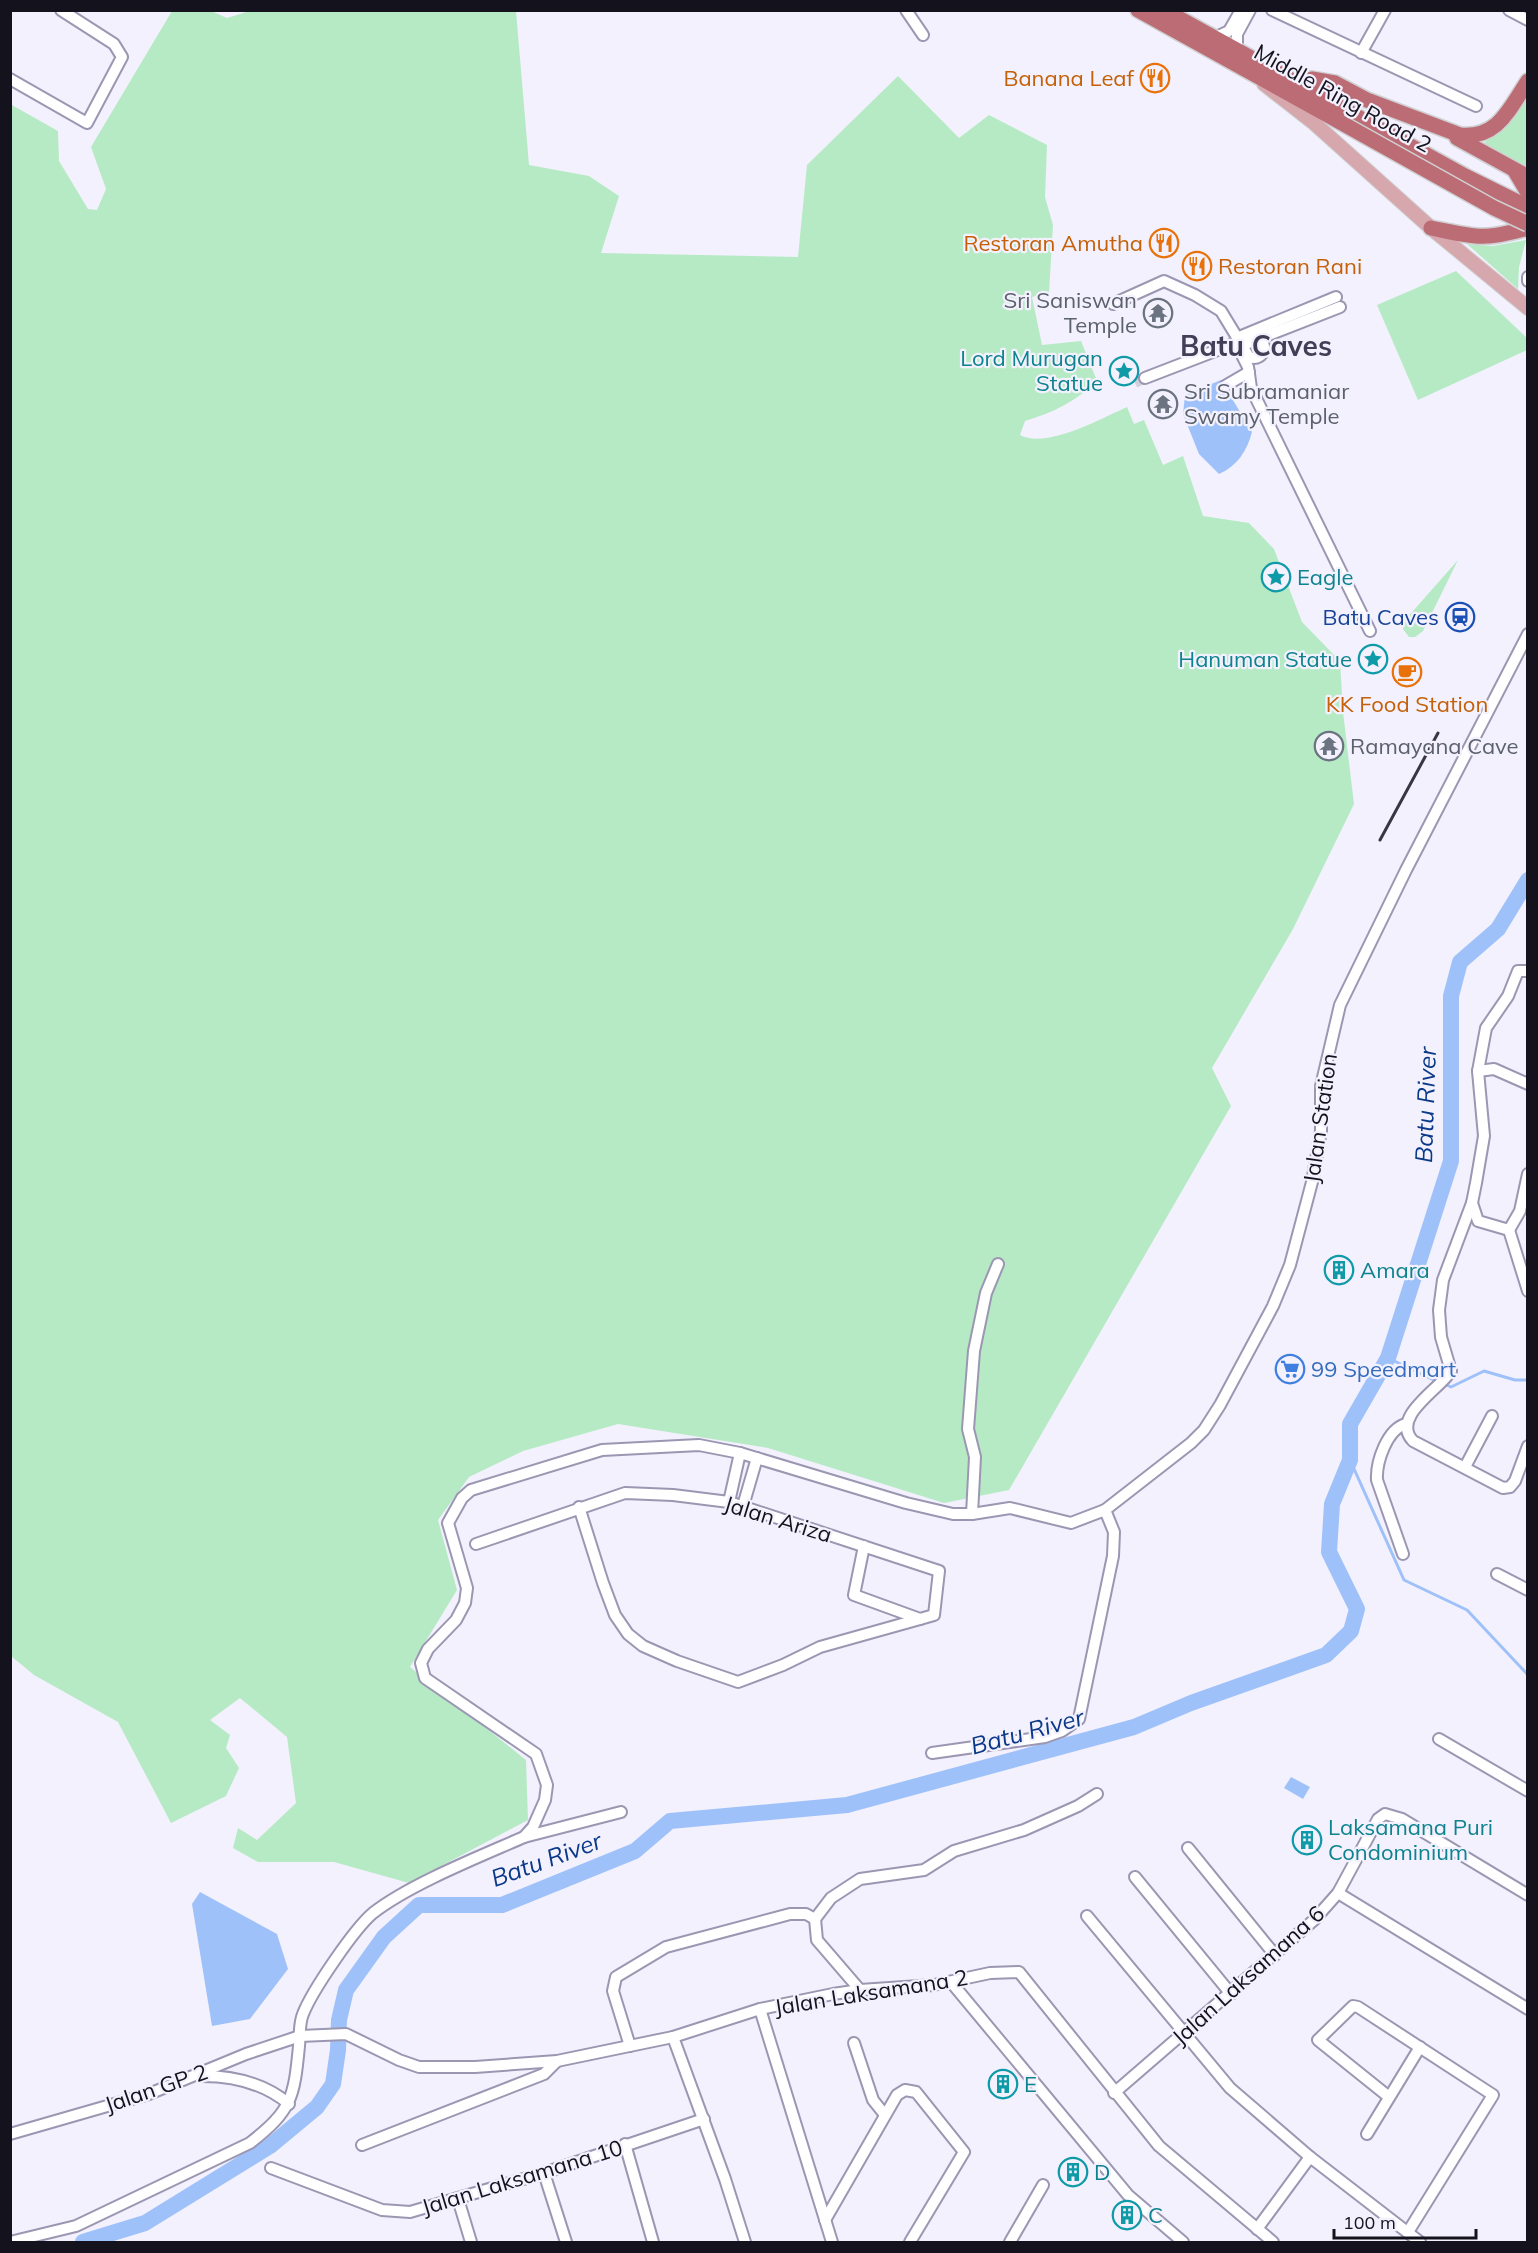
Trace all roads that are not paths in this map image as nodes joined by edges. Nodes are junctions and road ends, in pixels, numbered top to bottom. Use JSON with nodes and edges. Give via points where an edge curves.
{"nodes":[{"id":1,"x":61,"y":10,"type":"edge"},
{"id":2,"x":906,"y":10,"type":"edge"},
{"id":3,"x":1138,"y":10,"type":"edge"},
{"id":4,"x":1164,"y":10,"type":"edge"},
{"id":5,"x":1250,"y":10,"type":"edge"},
{"id":6,"x":1272,"y":10,"type":"edge"},
{"id":7,"x":1385,"y":10,"type":"edge"},
{"id":8,"x":1509,"y":10,"type":"edge"},
{"id":9,"x":1236,"y":12,"type":"edge"},
{"id":10,"x":1527,"y":20,"type":"edge"},
{"id":11,"x":922,"y":35,"type":"dead end"},
{"id":12,"x":1214,"y":38,"type":"junction"},
{"id":13,"x":1237,"y":50,"type":"junction"},
{"id":14,"x":1361,"y":53,"type":"junction"},
{"id":15,"x":1247,"y":70,"type":"junction"},
{"id":16,"x":10,"y":79,"type":"edge"},
{"id":17,"x":1527,"y":81,"type":"edge"},
{"id":18,"x":1297,"y":83,"type":"junction"},
{"id":19,"x":1476,"y":106,"type":"dead end"},
{"id":20,"x":1343,"y":116,"type":"junction"},
{"id":21,"x":1434,"y":126,"type":"junction"},
{"id":22,"x":1512,"y":167,"type":"junction"},
{"id":23,"x":1527,"y":177,"type":"edge"},
{"id":24,"x":1527,"y":193,"type":"edge"},
{"id":25,"x":1527,"y":207,"type":"edge"},
{"id":26,"x":1527,"y":216,"type":"edge"},
{"id":27,"x":1431,"y":228,"type":"junction"},
{"id":28,"x":1525,"y":228,"type":"edge"},
{"id":29,"x":1461,"y":253,"type":"junction"},
{"id":30,"x":1527,"y":277,"type":"edge"},
{"id":31,"x":1527,"y":281,"type":"edge"},
{"id":32,"x":1113,"y":304,"type":"dead end"},
{"id":33,"x":1527,"y":308,"type":"edge"},
{"id":34,"x":1527,"y":317,"type":"edge"},
{"id":35,"x":1261,"y":338,"type":"junction"},
{"id":36,"x":1240,"y":341,"type":"junction"},
{"id":37,"x":1249,"y":372,"type":"junction"},
{"id":38,"x":1145,"y":378,"type":"tunnel mouth"},
{"id":39,"x":1225,"y":386,"type":"dead end"},
{"id":40,"x":1370,"y":631,"type":"dead end"},
{"id":41,"x":1527,"y":634,"type":"edge"},
{"id":42,"x":1527,"y":971,"type":"edge"},
{"id":43,"x":1478,"y":1071,"type":"junction"},
{"id":44,"x":1527,"y":1084,"type":"edge"},
{"id":45,"x":1527,"y":1174,"type":"edge"},
{"id":46,"x":1472,"y":1203,"type":"junction"},
{"id":47,"x":1509,"y":1230,"type":"junction"},
{"id":48,"x":998,"y":1264,"type":"dead end"},
{"id":49,"x":1527,"y":1291,"type":"edge"},
{"id":50,"x":1492,"y":1416,"type":"dead end"},
{"id":51,"x":1406,"y":1424,"type":"junction"},
{"id":52,"x":1527,"y":1446,"type":"edge"},
{"id":53,"x":741,"y":1454,"type":"junction"},
{"id":54,"x":757,"y":1458,"type":"junction"},
{"id":55,"x":1465,"y":1467,"type":"junction"},
{"id":56,"x":729,"y":1502,"type":"junction"},
{"id":57,"x":743,"y":1506,"type":"junction"},
{"id":58,"x":579,"y":1507,"type":"junction"},
{"id":59,"x":1105,"y":1510,"type":"junction"},
{"id":60,"x":972,"y":1514,"type":"junction"},
{"id":61,"x":476,"y":1544,"type":"dead end"},
{"id":62,"x":864,"y":1546,"type":"junction"},
{"id":63,"x":1403,"y":1554,"type":"dead end"},
{"id":64,"x":1497,"y":1574,"type":"dead end"},
{"id":65,"x":1527,"y":1590,"type":"edge"},
{"id":66,"x":920,"y":1619,"type":"junction"},
{"id":67,"x":1439,"y":1739,"type":"dead end"},
{"id":68,"x":932,"y":1753,"type":"dead end"},
{"id":69,"x":1527,"y":1791,"type":"edge"},
{"id":70,"x":1097,"y":1794,"type":"dead end"},
{"id":71,"x":621,"y":1812,"type":"dead end"},
{"id":72,"x":524,"y":1837,"type":"junction"},
{"id":73,"x":1188,"y":1848,"type":"dead end"},
{"id":74,"x":1135,"y":1877,"type":"dead end"},
{"id":75,"x":1338,"y":1893,"type":"junction"},
{"id":76,"x":1527,"y":1895,"type":"edge"},
{"id":77,"x":1087,"y":1916,"type":"dead end"},
{"id":78,"x":814,"y":1919,"type":"junction"},
{"id":79,"x":1275,"y":1955,"type":"junction"},
{"id":80,"x":951,"y":1982,"type":"junction"},
{"id":81,"x":860,"y":1990,"type":"junction"},
{"id":82,"x":1231,"y":1994,"type":"junction"},
{"id":83,"x":760,"y":2009,"type":"junction"},
{"id":84,"x":1527,"y":2009,"type":"edge"},
{"id":85,"x":319,"y":2033,"type":"joint"},
{"id":86,"x":1183,"y":2033,"type":"junction"},
{"id":87,"x":300,"y":2036,"type":"junction"},
{"id":88,"x":672,"y":2037,"type":"junction"},
{"id":89,"x":854,"y":2043,"type":"dead end"},
{"id":90,"x":630,"y":2046,"type":"junction"},
{"id":91,"x":1420,"y":2047,"type":"junction"},
{"id":92,"x":557,"y":2061,"type":"junction"},
{"id":93,"x":195,"y":2076,"type":"junction"},
{"id":94,"x":1114,"y":2092,"type":"junction"},
{"id":95,"x":1389,"y":2097,"type":"junction"},
{"id":96,"x":289,"y":2104,"type":"junction"},
{"id":97,"x":885,"y":2115,"type":"junction"},
{"id":98,"x":704,"y":2119,"type":"junction"},
{"id":99,"x":10,"y":2134,"type":"edge"},
{"id":100,"x":1367,"y":2134,"type":"dead end"},
{"id":101,"x":625,"y":2144,"type":"junction"},
{"id":102,"x":362,"y":2145,"type":"dead end"},
{"id":103,"x":1310,"y":2157,"type":"junction"},
{"id":104,"x":272,"y":2168,"type":"dead end"},
{"id":105,"x":544,"y":2173,"type":"junction"},
{"id":106,"x":1043,"y":2185,"type":"dead end"},
{"id":107,"x":458,"y":2199,"type":"junction"},
{"id":108,"x":825,"y":2220,"type":"junction"},
{"id":109,"x":1257,"y":2229,"type":"junction"},
{"id":110,"x":1408,"y":2232,"type":"junction"},
{"id":111,"x":10,"y":2242,"type":"edge"},
{"id":112,"x":471,"y":2242,"type":"edge"},
{"id":113,"x":566,"y":2242,"type":"edge"},
{"id":114,"x":653,"y":2242,"type":"edge"},
{"id":115,"x":745,"y":2242,"type":"edge"},
{"id":116,"x":832,"y":2242,"type":"edge"},
{"id":117,"x":910,"y":2242,"type":"edge"},
{"id":118,"x":1010,"y":2242,"type":"edge"},
{"id":119,"x":1183,"y":2242,"type":"edge"},
{"id":120,"x":1273,"y":2242,"type":"edge"},
{"id":121,"x":1420,"y":2242,"type":"edge"}],
"edges":[{"from":1,"to":16,"type":"street","via":[[114,44],[122,57],[87,123]]},
{"from":2,"to":11,"type":"street"},
{"from":3,"to":15,"type":"highway","name":"Middle Ring Road 2"},
{"from":4,"to":12,"type":"highway","name":"Middle Ring Road 2"},
{"from":5,"to":13,"type":"street","via":[[1237,34]]},
{"from":6,"to":14,"type":"street"},
{"from":7,"to":14,"type":"street"},
{"from":8,"to":10,"type":"street"},
{"from":9,"to":12,"type":"street","via":[[1229,32]]},
{"from":12,"to":13,"type":"highway","name":"Middle Ring Road 2"},
{"from":13,"to":18,"type":"highway","name":"Middle Ring Road 2"},
{"from":14,"to":19,"type":"street"},
{"from":15,"to":20,"type":"highway","name":"Middle Ring Road 2"},
{"from":15,"to":27,"type":"main road","via":[[1314,123]]},
{"from":17,"to":21,"type":"highway","via":[[1489,132],[1473,136]]},
{"from":18,"to":20,"type":"highway","name":"Middle Ring Road 2"},
{"from":18,"to":21,"type":"highway","via":[[1312,79],[1335,83]]},
{"from":20,"to":25,"type":"highway","name":"Middle Ring Road 2"},
{"from":20,"to":28,"type":"highway","name":"Middle Ring Road 2","bridge":true},
{"from":21,"to":22,"type":"highway"},
{"from":22,"to":23,"type":"highway"},
{"from":22,"to":24,"type":"highway"},
{"from":26,"to":28,"type":"highway"},
{"from":27,"to":28,"type":"highway","via":[[1477,238],[1508,235]]},
{"from":27,"to":29,"type":"main road"},
{"from":29,"to":33,"type":"main road"},
{"from":29,"to":34,"type":"main road"},
{"from":30,"to":31,"type":"street"},
{"from":32,"to":36,"type":"street","via":[[1164,281],[1221,311]]},
{"from":35,"to":36,"type":"street"},
{"from":35,"to":36,"type":"street","via":[[1265,349],[1260,357],[1250,357]]},
{"from":35,"to":36,"type":"street","via":[[1338,302]]},
{"from":36,"to":37,"type":"street"},
{"from":36,"to":38,"type":"street"},
{"from":37,"to":39,"type":"street"},
{"from":37,"to":40,"type":"street","via":[[1251,388]]},
{"from":41,"to":59,"type":"street","name":"Jalan Station","via":[[1340,1005],[1321,1086],[1321,1131],[1312,1182],[1290,1265],[1273,1306],[1204,1430]]},
{"from":42,"to":43,"type":"street","via":[[1517,973],[1508,996],[1490,1019]]},
{"from":43,"to":44,"type":"street","via":[[1494,1069]]},
{"from":43,"to":46,"type":"street","via":[[1484,1136]]},
{"from":45,"to":47,"type":"street","via":[[1517,1221]]},
{"from":46,"to":47,"type":"street","via":[[1479,1221]]},
{"from":46,"to":51,"type":"street","via":[[1452,1249],[1441,1290],[1440,1337],[1451,1368],[1418,1404]]},
{"from":47,"to":49,"type":"street"},
{"from":48,"to":60,"type":"street","via":[[986,1293],[974,1351],[968,1429],[975,1457]]},
{"from":50,"to":55,"type":"street"},
{"from":51,"to":55,"type":"street","via":[[1413,1441]]},
{"from":51,"to":63,"type":"street","via":[[1392,1432],[1377,1471]]},
{"from":52,"to":55,"type":"street","via":[[1510,1487],[1503,1488]]},
{"from":53,"to":54,"type":"street","name":"Jalan Station"},
{"from":53,"to":56,"type":"street"},
{"from":53,"to":72,"type":"street","name":"Jalan Station","via":[[699,1445],[602,1449],[471,1490],[453,1510],[448,1523],[467,1588],[465,1603],[456,1620],[428,1649],[421,1663],[424,1678],[536,1754],[547,1785],[545,1800]]},
{"from":54,"to":57,"type":"street"},
{"from":54,"to":60,"type":"street","name":"Jalan Station","via":[[906,1503],[953,1514]]},
{"from":56,"to":57,"type":"street","name":"Jalan Ariza"},
{"from":56,"to":58,"type":"street","name":"Jalan Ariza","via":[[625,1493]]},
{"from":57,"to":62,"type":"street","name":"Jalan Ariza"},
{"from":58,"to":61,"type":"street","name":"Jalan Ariza"},
{"from":58,"to":66,"type":"street","via":[[603,1584],[615,1615],[628,1634],[643,1646],[677,1661],[738,1682],[820,1647]]},
{"from":59,"to":60,"type":"street","name":"Jalan Station","via":[[1071,1523],[1010,1508]]},
{"from":59,"to":68,"type":"street","via":[[1114,1532],[1113,1557],[1079,1719],[1046,1737]]},
{"from":62,"to":66,"type":"street","via":[[854,1595]]},
{"from":62,"to":66,"type":"street","name":"Jalan Ariza","via":[[939,1571],[934,1615]]},
{"from":64,"to":65,"type":"street"},
{"from":67,"to":69,"type":"street"},
{"from":70,"to":78,"type":"street","via":[[1024,1830],[954,1851],[924,1870],[860,1879],[831,1898]]},
{"from":71,"to":72,"type":"street"},
{"from":72,"to":87,"type":"street","via":[[419,1886],[372,1914],[330,1968],[308,2005],[302,2016]]},
{"from":73,"to":79,"type":"street"},
{"from":74,"to":82,"type":"street"},
{"from":75,"to":76,"type":"street","name":"Jalan Laksamana 6","via":[[1378,1819],[1385,1814],[1402,1819]]},
{"from":75,"to":79,"type":"street","name":"Jalan Laksamana 6"},
{"from":75,"to":84,"type":"street"},
{"from":77,"to":86,"type":"street"},
{"from":78,"to":81,"type":"street","via":[[817,1940]]},
{"from":78,"to":90,"type":"street","via":[[806,1914],[790,1914],[666,1947],[616,1977],[613,1991]]},
{"from":79,"to":82,"type":"street","name":"Jalan Laksamana 6"},
{"from":80,"to":81,"type":"street","name":"Jalan Laksamana 2"},
{"from":80,"to":94,"type":"street","name":"Jalan Laksamana 2","via":[[990,1973],[1019,1972]]},
{"from":80,"to":119,"type":"street","via":[[1128,2195]]},
{"from":81,"to":83,"type":"street","name":"Jalan Laksamana 2"},
{"from":82,"to":86,"type":"street","name":"Jalan Laksamana 6"},
{"from":83,"to":88,"type":"street","name":"Jalan Laksamana 2"},
{"from":83,"to":108,"type":"street"},
{"from":85,"to":87,"type":"street","name":"Jalan GP 2"},
{"from":85,"to":92,"type":"street","name":"Jalan Laksamana 2","via":[[346,2034],[419,2067]]},
{"from":86,"to":94,"type":"street","name":"Jalan Laksamana 6"},
{"from":86,"to":103,"type":"street","via":[[1230,2088]]},
{"from":87,"to":93,"type":"street","name":"Jalan GP 2"},
{"from":87,"to":96,"type":"street"},
{"from":88,"to":90,"type":"street","name":"Jalan Laksamana 2"},
{"from":88,"to":98,"type":"street"},
{"from":89,"to":97,"type":"street","via":[[873,2100]]},
{"from":90,"to":92,"type":"street","name":"Jalan Laksamana 2"},
{"from":91,"to":95,"type":"street"},
{"from":91,"to":95,"type":"street","via":[[1356,2006],[1318,2040]]},
{"from":91,"to":110,"type":"street","via":[[1493,2095]]},
{"from":92,"to":102,"type":"street","via":[[544,2074]]},
{"from":93,"to":96,"type":"street","via":[[236,2078],[274,2092]]},
{"from":93,"to":99,"type":"street","name":"Jalan GP 2","via":[[148,2094]]},
{"from":94,"to":109,"type":"street","name":"Jalan Laksamana 2","via":[[1159,2146]]},
{"from":95,"to":100,"type":"street"},
{"from":96,"to":111,"type":"street","via":[[274,2124],[250,2143],[155,2190],[76,2226]]},
{"from":97,"to":108,"type":"street"},
{"from":97,"to":117,"type":"street","via":[[897,2095],[905,2090],[916,2092],[963,2148],[962,2157]]},
{"from":98,"to":101,"type":"street","name":"Jalan Laksamana 10"},
{"from":98,"to":115,"type":"street"},
{"from":101,"to":105,"type":"street","name":"Jalan Laksamana 10"},
{"from":101,"to":114,"type":"street"},
{"from":103,"to":109,"type":"street"},
{"from":103,"to":110,"type":"street"},
{"from":104,"to":107,"type":"street","name":"Jalan Laksamana 10","via":[[382,2210],[410,2212]]},
{"from":105,"to":107,"type":"street","name":"Jalan Laksamana 10"},
{"from":105,"to":113,"type":"street"},
{"from":106,"to":118,"type":"street"},
{"from":107,"to":112,"type":"street"},
{"from":108,"to":116,"type":"street"},
{"from":109,"to":120,"type":"street","name":"Jalan Laksamana 2"},
{"from":110,"to":121,"type":"street"}]}
